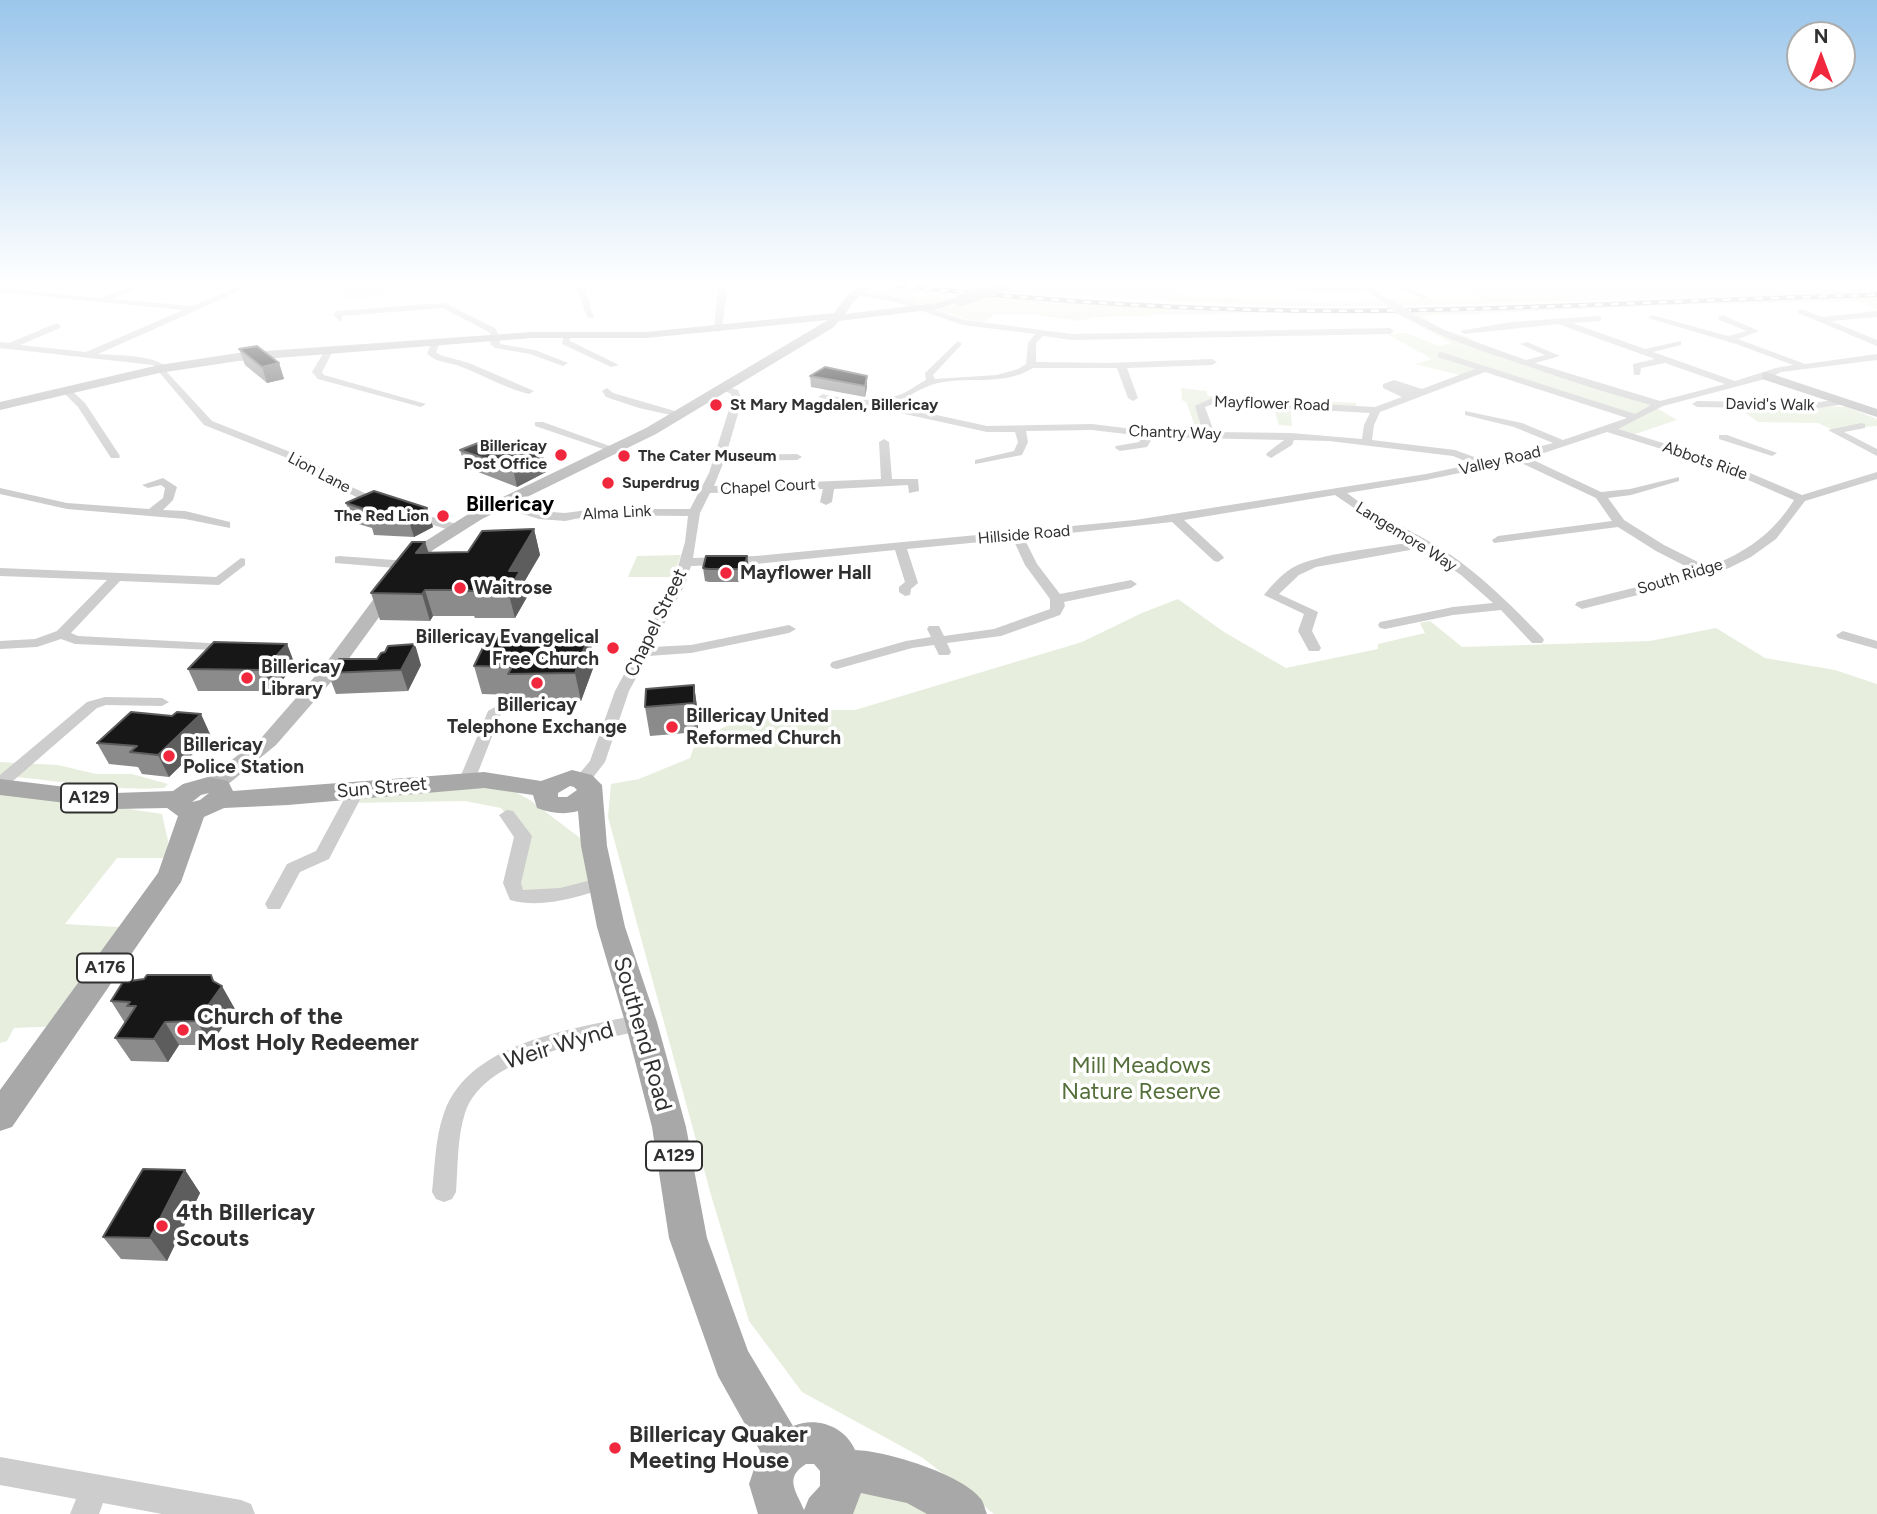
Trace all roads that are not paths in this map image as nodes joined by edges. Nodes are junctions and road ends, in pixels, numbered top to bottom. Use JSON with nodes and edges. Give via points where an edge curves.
{"nodes":[{"id":1,"x":93,"y":356,"type":"edge"},
{"id":2,"x":243,"y":356,"type":"edge"},
{"id":3,"x":326,"y":356,"type":"edge"},
{"id":4,"x":433,"y":356,"type":"edge"},
{"id":5,"x":534,"y":356,"type":"edge"},
{"id":6,"x":597,"y":356,"type":"edge"},
{"id":7,"x":614,"y":356,"type":"edge"},
{"id":8,"x":779,"y":356,"type":"edge"},
{"id":9,"x":947,"y":356,"type":"edge"},
{"id":10,"x":1031,"y":356,"type":"edge"},
{"id":11,"x":1443,"y":356,"type":"edge"},
{"id":12,"x":1506,"y":356,"type":"edge"},
{"id":13,"x":1553,"y":356,"type":"edge"},
{"id":14,"x":1654,"y":356,"type":"edge"},
{"id":15,"x":1775,"y":356,"type":"edge"},
{"id":16,"x":1877,"y":357,"type":"edge"},
{"id":17,"x":605,"y":359,"type":"junction"},
{"id":18,"x":1665,"y":360,"type":"junction"},
{"id":19,"x":558,"y":362,"type":"dead end"},
{"id":20,"x":1198,"y":362,"type":"junction"},
{"id":21,"x":1212,"y":362,"type":"dead end"},
{"id":22,"x":1525,"y":363,"type":"junction"},
{"id":23,"x":614,"y":365,"type":"dead end"},
{"id":24,"x":1031,"y":365,"type":"junction"},
{"id":25,"x":1119,"y":365,"type":"junction"},
{"id":26,"x":1801,"y":365,"type":"junction"},
{"id":27,"x":161,"y":369,"type":"junction"},
{"id":28,"x":1484,"y":369,"type":"junction"},
{"id":29,"x":1637,"y":373,"type":"dead end"},
{"id":30,"x":1766,"y":376,"type":"junction"},
{"id":31,"x":1206,"y":377,"type":"dead end"},
{"id":32,"x":932,"y":382,"type":"junction"},
{"id":33,"x":1731,"y":383,"type":"junction"},
{"id":34,"x":726,"y":388,"type":"junction"},
{"id":35,"x":66,"y":390,"type":"junction"},
{"id":36,"x":529,"y":391,"type":"dead end"},
{"id":37,"x":607,"y":391,"type":"dead end"},
{"id":38,"x":1421,"y":392,"type":"junction"},
{"id":39,"x":1409,"y":396,"type":"junction"},
{"id":40,"x":822,"y":397,"type":"dead end"},
{"id":41,"x":904,"y":397,"type":"junction"},
{"id":42,"x":1133,"y":398,"type":"dead end"},
{"id":43,"x":863,"y":402,"type":"junction"},
{"id":44,"x":1843,"y":402,"type":"junction"},
{"id":45,"x":421,"y":404,"type":"dead end"},
{"id":46,"x":1660,"y":404,"type":"junction"},
{"id":47,"x":1696,"y":404,"type":"dead end"},
{"id":48,"x":0,"y":406,"type":"edge"},
{"id":49,"x":911,"y":410,"type":"junction"},
{"id":50,"x":1376,"y":410,"type":"junction"},
{"id":51,"x":1469,"y":413,"type":"dead end"},
{"id":52,"x":1877,"y":413,"type":"edge"},
{"id":53,"x":680,"y":414,"type":"junction"},
{"id":54,"x":1635,"y":417,"type":"junction"},
{"id":55,"x":538,"y":424,"type":"dead end"},
{"id":56,"x":1861,"y":426,"type":"dead end"},
{"id":57,"x":1020,"y":429,"type":"junction"},
{"id":58,"x":1608,"y":429,"type":"junction"},
{"id":59,"x":1150,"y":434,"type":"junction"},
{"id":60,"x":1209,"y":434,"type":"junction"},
{"id":61,"x":1291,"y":436,"type":"junction"},
{"id":62,"x":1723,"y":437,"type":"dead end"},
{"id":63,"x":1367,"y":441,"type":"junction"},
{"id":64,"x":884,"y":442,"type":"dead end"},
{"id":65,"x":1564,"y":444,"type":"junction"},
{"id":66,"x":1756,"y":448,"type":"junction"},
{"id":67,"x":613,"y":449,"type":"junction"},
{"id":68,"x":1120,"y":449,"type":"dead end"},
{"id":69,"x":1744,"y":453,"type":"dead end"},
{"id":70,"x":1772,"y":453,"type":"dead end"},
{"id":71,"x":1877,"y":453,"type":"edge"},
{"id":72,"x":115,"y":456,"type":"dead end"},
{"id":73,"x":1271,"y":456,"type":"dead end"},
{"id":74,"x":797,"y":457,"type":"dead end"},
{"id":75,"x":719,"y":458,"type":"junction"},
{"id":76,"x":1520,"y":458,"type":"junction"},
{"id":77,"x":1732,"y":458,"type":"dead end"},
{"id":78,"x":979,"y":463,"type":"dead end"},
{"id":79,"x":1720,"y":464,"type":"junction"},
{"id":80,"x":1486,"y":465,"type":"junction"},
{"id":81,"x":1877,"y":475,"type":"edge"},
{"id":82,"x":1675,"y":479,"type":"dead end"},
{"id":83,"x":156,"y":481,"type":"dead end"},
{"id":84,"x":887,"y":481,"type":"junction"},
{"id":85,"x":830,"y":483,"type":"junction"},
{"id":86,"x":1360,"y":486,"type":"joint"},
{"id":87,"x":705,"y":489,"type":"junction"},
{"id":88,"x":0,"y":491,"type":"edge"},
{"id":89,"x":913,"y":491,"type":"dead end"},
{"id":90,"x":1337,"y":491,"type":"junction"},
{"id":91,"x":1600,"y":496,"type":"junction"},
{"id":92,"x":1801,"y":499,"type":"junction"},
{"id":93,"x":826,"y":502,"type":"dead end"},
{"id":94,"x":499,"y":505,"type":"junction"},
{"id":95,"x":151,"y":513,"type":"junction"},
{"id":96,"x":694,"y":513,"type":"junction"},
{"id":97,"x":1175,"y":518,"type":"junction"},
{"id":98,"x":1620,"y":523,"type":"junction"},
{"id":99,"x":226,"y":525,"type":"dead end"},
{"id":100,"x":456,"y":528,"type":"junction"},
{"id":101,"x":1017,"y":535,"type":"junction"},
{"id":102,"x":1498,"y":540,"type":"dead end"},
{"id":103,"x":1422,"y":544,"type":"junction"},
{"id":104,"x":900,"y":547,"type":"junction"},
{"id":105,"x":1218,"y":557,"type":"dead end"},
{"id":106,"x":339,"y":560,"type":"dead end"},
{"id":107,"x":241,"y":562,"type":"dead end"},
{"id":108,"x":686,"y":562,"type":"junction"},
{"id":109,"x":408,"y":565,"type":"junction"},
{"id":110,"x":0,"y":572,"type":"edge"},
{"id":111,"x":1707,"y":572,"type":"junction"},
{"id":112,"x":116,"y":578,"type":"junction"},
{"id":113,"x":219,"y":581,"type":"junction"},
{"id":114,"x":1131,"y":584,"type":"dead end"},
{"id":115,"x":207,"y":592,"type":"dead end"},
{"id":116,"x":905,"y":592,"type":"dead end"},
{"id":117,"x":1057,"y":599,"type":"junction"},
{"id":118,"x":1582,"y":605,"type":"dead end"},
{"id":119,"x":1503,"y":606,"type":"junction"},
{"id":120,"x":1402,"y":621,"type":"junction"},
{"id":121,"x":1385,"y":625,"type":"dead end"},
{"id":122,"x":789,"y":629,"type":"dead end"},
{"id":123,"x":1414,"y":632,"type":"dead end"},
{"id":124,"x":62,"y":634,"type":"junction"},
{"id":125,"x":1843,"y":635,"type":"dead end"},
{"id":126,"x":1537,"y":640,"type":"dead end"},
{"id":127,"x":0,"y":645,"type":"edge"},
{"id":128,"x":1877,"y":645,"type":"edge"},
{"id":129,"x":209,"y":648,"type":"edge"},
{"id":130,"x":1314,"y":648,"type":"dead end"},
{"id":131,"x":641,"y":652,"type":"junction"},
{"id":132,"x":837,"y":665,"type":"dead end"},
{"id":133,"x":162,"y":702,"type":"dead end"},
{"id":134,"x":495,"y":711,"type":"dead end"},
{"id":135,"x":467,"y":780,"type":"junction"},
{"id":136,"x":0,"y":785,"type":"edge"},
{"id":137,"x":585,"y":787,"type":"junction"},
{"id":138,"x":357,"y":790,"type":"junction"},
{"id":139,"x":554,"y":798,"type":"junction"},
{"id":140,"x":201,"y":799,"type":"junction"},
{"id":141,"x":507,"y":815,"type":"dead end"},
{"id":142,"x":594,"y":846,"type":"junction"},
{"id":143,"x":603,"y":883,"type":"junction"},
{"id":144,"x":274,"y":904,"type":"dead end"},
{"id":145,"x":641,"y":1022,"type":"junction"},
{"id":146,"x":0,"y":1117,"type":"edge"},
{"id":147,"x":444,"y":1192,"type":"dead end"},
{"id":148,"x":785,"y":1452,"type":"junction"},
{"id":149,"x":0,"y":1471,"type":"edge"},
{"id":150,"x":843,"y":1471,"type":"junction"},
{"id":151,"x":96,"y":1488,"type":"junction"},
{"id":152,"x":84,"y":1514,"type":"edge"},
{"id":153,"x":241,"y":1514,"type":"edge"},
{"id":154,"x":784,"y":1514,"type":"edge"},
{"id":155,"x":825,"y":1514,"type":"edge"},
{"id":156,"x":965,"y":1514,"type":"edge"}],
"edges":[{"from":1,"to":27,"type":"street","via":[[155,363]]},
{"from":2,"to":27,"type":"street"},
{"from":3,"to":45,"type":"street","via":[[317,372],[321,377]]},
{"from":4,"to":36,"type":"street","via":[[485,372],[504,387]]},
{"from":5,"to":19,"type":"street"},
{"from":6,"to":17,"type":"street"},
{"from":7,"to":17,"type":"street"},
{"from":8,"to":34,"type":"street"},
{"from":9,"to":32,"type":"street","via":[[928,375]]},
{"from":10,"to":24,"type":"street"},
{"from":11,"to":28,"type":"street"},
{"from":12,"to":22,"type":"street","bridge":true},
{"from":13,"to":22,"type":"street","via":[[1559,358]]},
{"from":14,"to":18,"type":"street"},
{"from":15,"to":26,"type":"street"},
{"from":16,"to":26,"type":"street"},
{"from":17,"to":23,"type":"street"},
{"from":18,"to":29,"type":"street","via":[[1636,366]]},
{"from":18,"to":33,"type":"street"},
{"from":20,"to":21,"type":"street"},
{"from":20,"to":25,"type":"street"},
{"from":20,"to":31,"type":"street"},
{"from":22,"to":46,"type":"street"},
{"from":24,"to":25,"type":"street"},
{"from":24,"to":32,"type":"street","via":[[1014,374]]},
{"from":25,"to":42,"type":"street"},
{"from":26,"to":30,"type":"street","name":"Valley Road"},
{"from":27,"to":35,"type":"street"},
{"from":27,"to":100,"type":"street","name":"Lion Lane","via":[[208,423],[304,461],[339,485],[397,510]]},
{"from":28,"to":38,"type":"street"},
{"from":28,"to":54,"type":"street"},
{"from":30,"to":33,"type":"street","name":"Valley Road"},
{"from":30,"to":44,"type":"street"},
{"from":32,"to":41,"type":"street"},
{"from":33,"to":46,"type":"street","name":"Valley Road"},
{"from":34,"to":53,"type":"street"},
{"from":34,"to":75,"type":"street","name":"Chapel Street","via":[[735,392],[737,400]]},
{"from":35,"to":48,"type":"street"},
{"from":35,"to":72,"type":"street","via":[[82,405]]},
{"from":37,"to":53,"type":"street","via":[[642,407]]},
{"from":38,"to":39,"type":"street"},
{"from":38,"to":39,"type":"street","via":[[1394,383],[1386,386]]},
{"from":39,"to":50,"type":"street"},
{"from":40,"to":43,"type":"street"},
{"from":41,"to":43,"type":"street"},
{"from":41,"to":49,"type":"street"},
{"from":43,"to":49,"type":"street","name":"Chantry Way"},
{"from":44,"to":47,"type":"street","name":"David's Walk","via":[[1822,406]]},
{"from":44,"to":52,"type":"street"},
{"from":46,"to":54,"type":"street","name":"Valley Road"},
{"from":49,"to":57,"type":"street","name":"Chantry Way","via":[[976,427]]},
{"from":50,"to":60,"type":"street","name":"Mayflower Road","via":[[1204,402],[1200,406]]},
{"from":50,"to":63,"type":"street"},
{"from":51,"to":65,"type":"street","via":[[1518,425]]},
{"from":53,"to":67,"type":"street"},
{"from":54,"to":58,"type":"street","name":"Valley Road"},
{"from":55,"to":67,"type":"street"},
{"from":56,"to":71,"type":"street","via":[[1829,429]]},
{"from":57,"to":59,"type":"street","name":"Chantry Way","via":[[1091,427]]},
{"from":57,"to":78,"type":"street","via":[[1023,442],[1018,453]]},
{"from":58,"to":65,"type":"street","name":"Valley Road"},
{"from":58,"to":79,"type":"street","name":"Abbots Ride"},
{"from":59,"to":60,"type":"street","name":"Chantry Way"},
{"from":59,"to":68,"type":"street","via":[[1143,445]]},
{"from":60,"to":61,"type":"street","name":"Chantry Way"},
{"from":61,"to":63,"type":"street","name":"Chantry Way"},
{"from":61,"to":73,"type":"street"},
{"from":62,"to":66,"type":"street"},
{"from":63,"to":80,"type":"street","name":"Chantry Way","via":[[1455,453]]},
{"from":64,"to":84,"type":"street"},
{"from":65,"to":76,"type":"street","name":"Valley Road"},
{"from":66,"to":69,"type":"street"},
{"from":66,"to":70,"type":"street"},
{"from":67,"to":94,"type":"street"},
{"from":74,"to":75,"type":"street"},
{"from":75,"to":87,"type":"street","name":"Chapel Street"},
{"from":76,"to":80,"type":"street","name":"Valley Road"},
{"from":76,"to":91,"type":"street"},
{"from":77,"to":79,"type":"street"},
{"from":79,"to":92,"type":"street","name":"Abbots Ride"},
{"from":80,"to":86,"type":"street","name":"Valley Road"},
{"from":81,"to":92,"type":"street"},
{"from":82,"to":91,"type":"street"},
{"from":83,"to":95,"type":"street","via":[[171,487],[172,494]]},
{"from":84,"to":85,"type":"street","name":"Chapel Court"},
{"from":84,"to":89,"type":"street","name":"Chapel Court","via":[[914,481]]},
{"from":85,"to":87,"type":"street","name":"Chapel Court"},
{"from":85,"to":93,"type":"street","name":"Chapel Court"},
{"from":86,"to":90,"type":"street","name":"Hillside Road"},
{"from":87,"to":96,"type":"street","name":"Chapel Street"},
{"from":88,"to":95,"type":"street","via":[[67,506]]},
{"from":90,"to":97,"type":"street","name":"Hillside Road"},
{"from":90,"to":103,"type":"street","name":"Langemore Way"},
{"from":91,"to":98,"type":"street"},
{"from":92,"to":111,"type":"street","name":"South Ridge","via":[[1767,541]]},
{"from":94,"to":96,"type":"street","name":"Alma Link","via":[[561,516]]},
{"from":94,"to":100,"type":"street"},
{"from":95,"to":99,"type":"street"},
{"from":96,"to":108,"type":"street","name":"Chapel Street"},
{"from":97,"to":101,"type":"street","name":"Hillside Road"},
{"from":97,"to":105,"type":"street"},
{"from":98,"to":102,"type":"street"},
{"from":98,"to":111,"type":"street"},
{"from":100,"to":109,"type":"street"},
{"from":101,"to":104,"type":"street","name":"Hillside Road"},
{"from":101,"to":117,"type":"street","via":[[1031,565]]},
{"from":103,"to":119,"type":"street","name":"Langemore Way"},
{"from":103,"to":130,"type":"street","via":[[1313,564],[1287,575],[1271,595],[1311,612],[1305,631]]},
{"from":104,"to":108,"type":"street","name":"Hillside Road","via":[[756,561]]},
{"from":104,"to":116,"type":"street","via":[[912,583]]},
{"from":106,"to":109,"type":"street"},
{"from":107,"to":113,"type":"street"},
{"from":108,"to":131,"type":"street","name":"Chapel Street","via":[[667,609]]},
{"from":109,"to":140,"type":"street","via":[[330,671],[269,741]]},
{"from":110,"to":112,"type":"street"},
{"from":111,"to":118,"type":"street","name":"South Ridge"},
{"from":112,"to":113,"type":"street"},
{"from":112,"to":124,"type":"street"},
{"from":113,"to":115,"type":"street"},
{"from":114,"to":117,"type":"street"},
{"from":117,"to":132,"type":"street","via":[[1055,612],[1030,623],[996,633],[911,644]]},
{"from":119,"to":120,"type":"street"},
{"from":119,"to":126,"type":"street","name":"Langemore Way"},
{"from":120,"to":121,"type":"street"},
{"from":120,"to":123,"type":"street"},
{"from":122,"to":131,"type":"street","via":[[691,649]]},
{"from":124,"to":127,"type":"street","via":[[37,643]]},
{"from":124,"to":129,"type":"street","via":[[75,640]]},
{"from":125,"to":128,"type":"street"},
{"from":131,"to":137,"type":"street","name":"Chapel Street"},
{"from":133,"to":136,"type":"street","via":[[92,705]]},
{"from":134,"to":135,"type":"street"},
{"from":135,"to":138,"type":"main road","name":"Sun Street","number":"A129"},
{"from":135,"to":139,"type":"main road","name":"Sun Street","number":"A129","via":[[503,781]]},
{"from":136,"to":140,"type":"main road","number":"A129","via":[[115,801]]},
{"from":137,"to":139,"type":"main road","via":[[576,804]]},
{"from":137,"to":142,"type":"main road","name":"Southend Road","number":"A129"},
{"from":138,"to":140,"type":"main road","name":"Sun Street","number":"A129"},
{"from":138,"to":144,"type":"street","via":[[323,855],[293,868]]},
{"from":139,"to":142,"type":"main road","name":"Southend Road","number":"A129"},
{"from":140,"to":146,"type":"main road","number":"A176","via":[[171,875]]},
{"from":141,"to":143,"type":"street","via":[[523,836],[512,883],[516,895],[554,897]]},
{"from":142,"to":143,"type":"main road","name":"Southend Road","number":"A129"},
{"from":143,"to":145,"type":"main road","name":"Southend Road","number":"A129","via":[[611,927]]},
{"from":145,"to":147,"type":"street","name":"Weir Wynd","via":[[491,1066],[459,1100]]},
{"from":145,"to":148,"type":"main road","name":"Southend Road","number":"A129","via":[[669,1127],[688,1238],[732,1362]]},
{"from":148,"to":150,"type":"main road","via":[[808,1442],[820,1444],[831,1449]]},
{"from":148,"to":154,"type":"main road","via":[[772,1474],[771,1487]]},
{"from":149,"to":151,"type":"street"},
{"from":150,"to":155,"type":"main road","via":[[840,1496]]},
{"from":150,"to":156,"type":"main road","via":[[879,1472],[913,1482]]},
{"from":151,"to":152,"type":"street"},
{"from":151,"to":153,"type":"street"}]}
